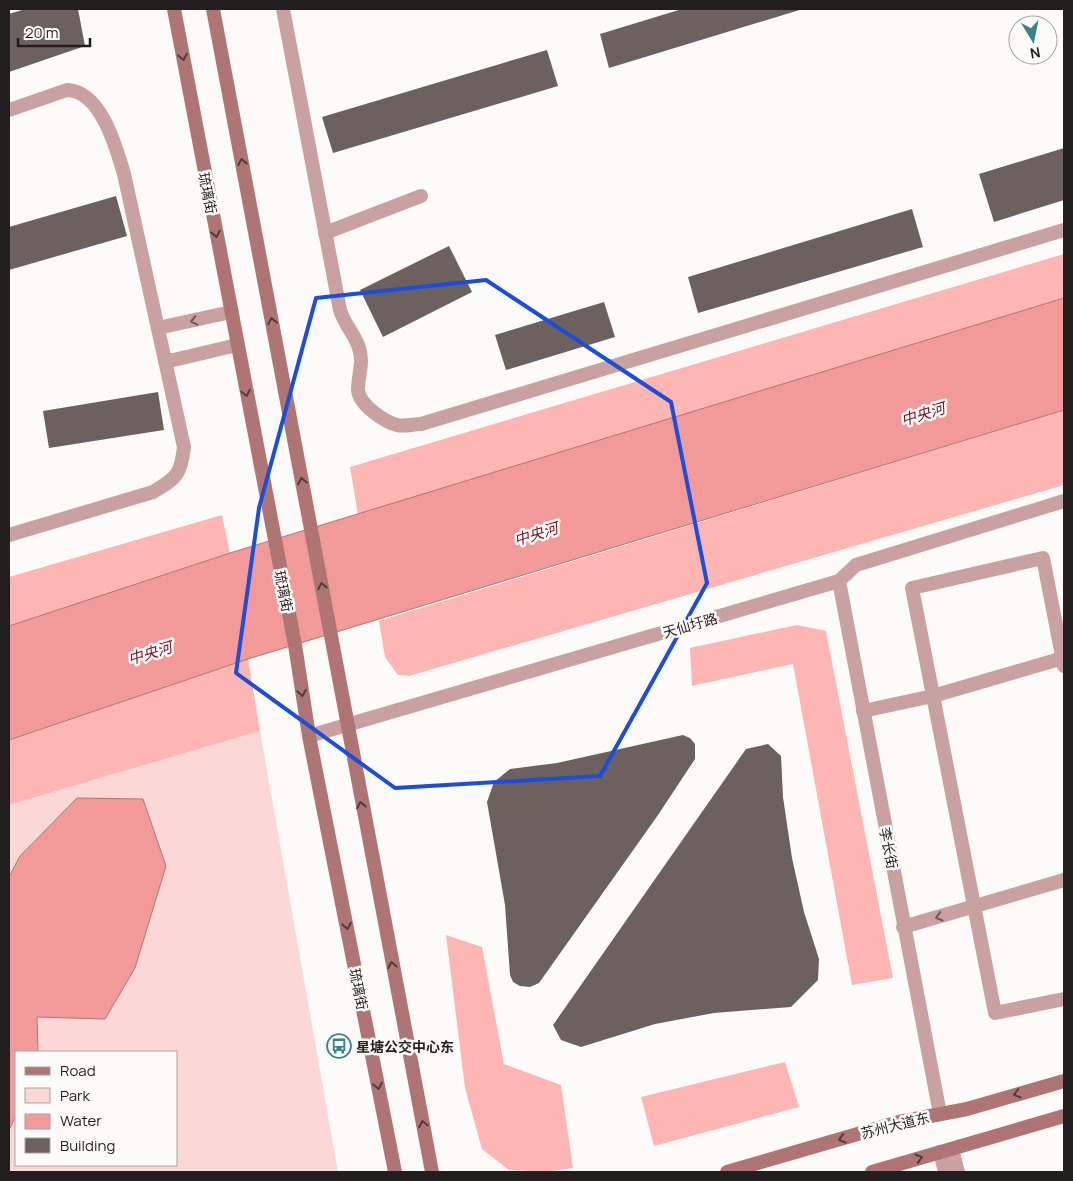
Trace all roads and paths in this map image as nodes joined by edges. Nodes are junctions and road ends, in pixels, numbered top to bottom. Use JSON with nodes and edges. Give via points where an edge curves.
{"nodes":[{"id":1,"x":174,"y":9,"type":"edge"},
{"id":2,"x":213,"y":9,"type":"edge"},
{"id":3,"x":283,"y":9,"type":"edge"},
{"id":4,"x":9,"y":110,"type":"edge"},
{"id":5,"x":421,"y":196,"type":"dead end"},
{"id":6,"x":1064,"y":230,"type":"edge"},
{"id":7,"x":325,"y":232,"type":"junction"},
{"id":8,"x":231,"y":312,"type":"junction"},
{"id":9,"x":158,"y":328,"type":"junction"},
{"id":10,"x":237,"y":345,"type":"junction"},
{"id":11,"x":165,"y":362,"type":"junction"},
{"id":12,"x":1064,"y":501,"type":"edge"},
{"id":13,"x":9,"y":535,"type":"edge"},
{"id":14,"x":839,"y":581,"type":"junction"},
{"id":15,"x":1063,"y":662,"type":"edge"},
{"id":16,"x":933,"y":696,"type":"junction"},
{"id":17,"x":863,"y":711,"type":"junction"},
{"id":18,"x":347,"y":725,"type":"junction"},
{"id":19,"x":309,"y":736,"type":"junction"},
{"id":20,"x":1064,"y":880,"type":"edge"},
{"id":21,"x":974,"y":907,"type":"junction"},
{"id":22,"x":903,"y":927,"type":"junction"},
{"id":23,"x":1064,"y":1000,"type":"edge"},
{"id":24,"x":1064,"y":1081,"type":"edge"},
{"id":25,"x":940,"y":1114,"type":"junction"},
{"id":26,"x":1064,"y":1116,"type":"edge"},
{"id":27,"x":946,"y":1151,"type":"junction"},
{"id":28,"x":395,"y":1172,"type":"edge"},
{"id":29,"x":432,"y":1172,"type":"edge"},
{"id":30,"x":727,"y":1172,"type":"edge"},
{"id":31,"x":872,"y":1172,"type":"edge"},
{"id":32,"x":944,"y":1172,"type":"edge"},
{"id":33,"x":958,"y":1172,"type":"edge"}],
"edges":[{"from":1,"to":8,"type":"main road","name":"琉璃街","one_way":true},
{"from":18,"to":2,"type":"main road","one_way":true},
{"from":3,"to":7,"type":"street"},
{"from":4,"to":9,"type":"street","via":[[67,90],[76,90],[96,107],[112,137],[124,174]]},
{"from":5,"to":7,"type":"street"},
{"from":6,"to":7,"type":"street","via":[[430,421],[399,426],[370,408],[360,396],[362,370],[359,348],[340,310]]},
{"from":8,"to":9,"type":"street","one_way":true},
{"from":8,"to":10,"type":"main road","name":"琉璃街"},
{"from":9,"to":11,"type":"street"},
{"from":10,"to":11,"type":"street"},
{"from":10,"to":19,"type":"main road","name":"琉璃街","one_way":true},
{"from":11,"to":13,"type":"street","via":[[184,447],[181,468],[170,482],[153,492]]},
{"from":12,"to":14,"type":"street","name":"天仙圩路","via":[[856,565]]},
{"from":14,"to":17,"type":"street","name":"李长街"},
{"from":14,"to":18,"type":"street","name":"天仙圩路"},
{"from":15,"to":16,"type":"street"},
{"from":15,"to":16,"type":"street","via":[[1043,558],[912,588]]},
{"from":16,"to":17,"type":"street"},
{"from":16,"to":21,"type":"street"},
{"from":17,"to":22,"type":"street","name":"李长街"},
{"from":18,"to":19,"type":"street","name":"天仙圩路"},
{"from":29,"to":18,"type":"main road","one_way":true},
{"from":19,"to":28,"type":"main road","name":"琉璃街","one_way":true},
{"from":20,"to":21,"type":"street"},
{"from":21,"to":22,"type":"street","one_way":true},
{"from":21,"to":23,"type":"street","via":[[995,1013]]},
{"from":22,"to":25,"type":"street","name":"李长街"},
{"from":24,"to":25,"type":"main road","name":"苏州大道东","one_way":true},
{"from":25,"to":30,"type":"main road","name":"苏州大道东","one_way":true,"via":[[900,1122]]},
{"from":26,"to":27,"type":"main road"},
{"from":31,"to":27,"type":"main road","one_way":true},
{"from":27,"to":32,"type":"street"},
{"from":27,"to":33,"type":"street"}]}
